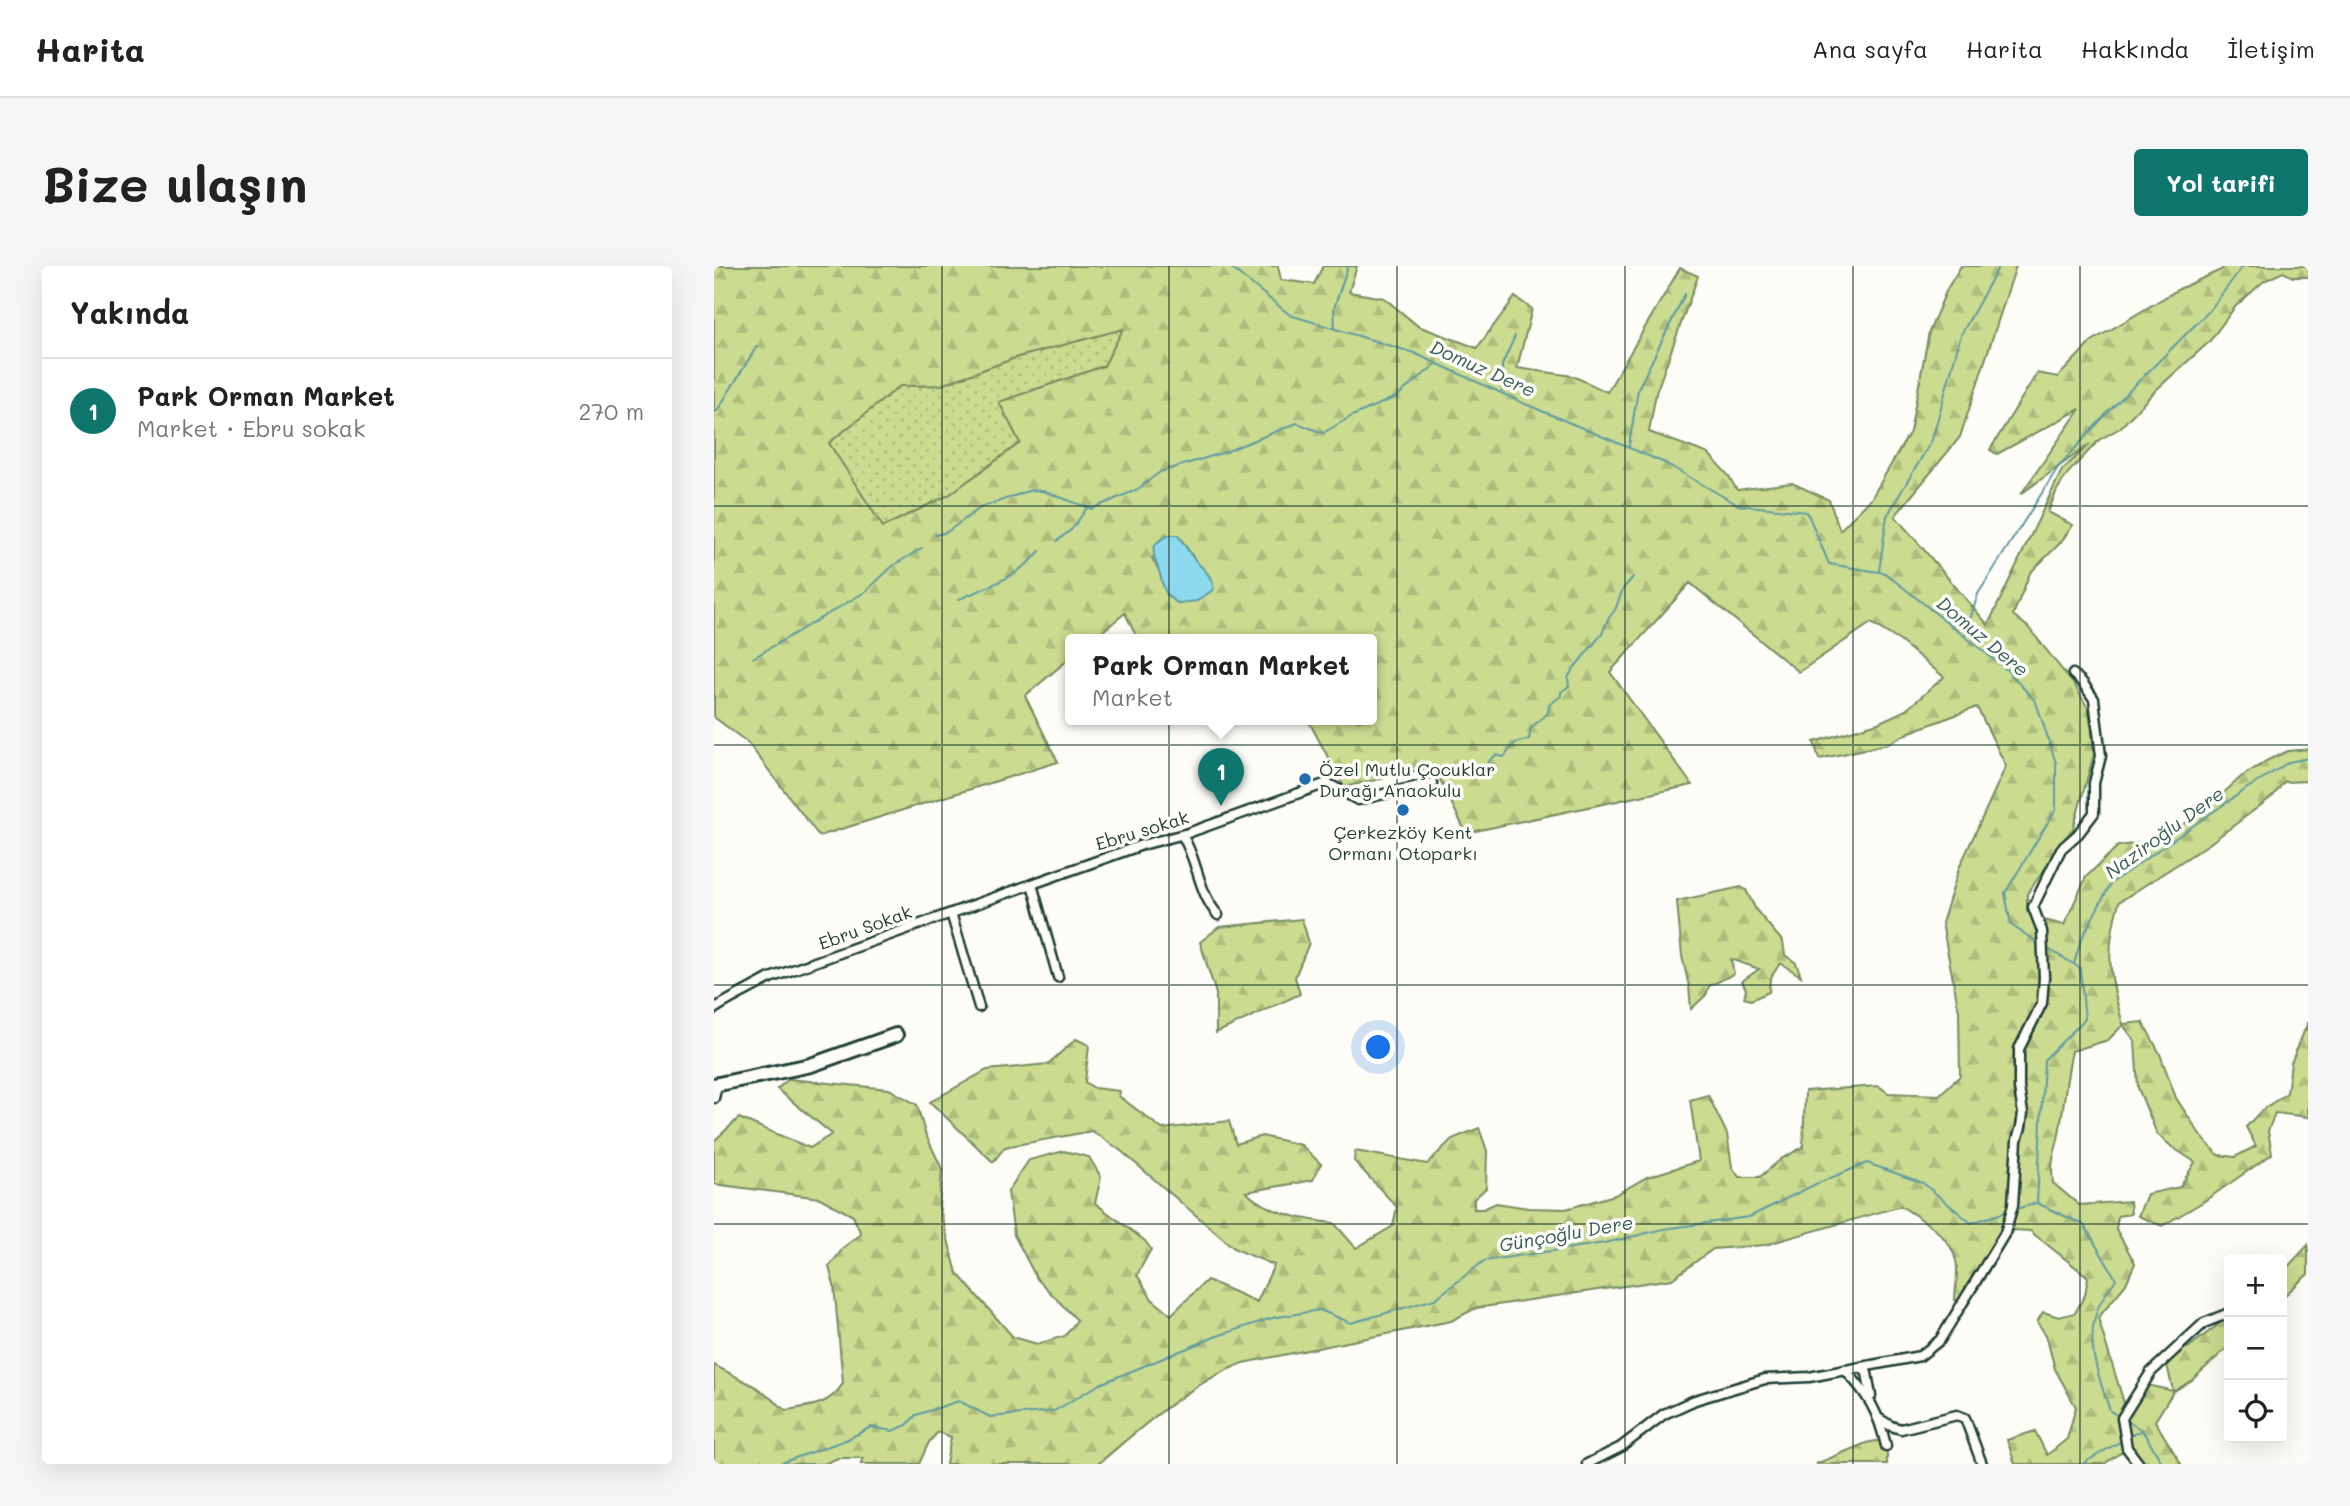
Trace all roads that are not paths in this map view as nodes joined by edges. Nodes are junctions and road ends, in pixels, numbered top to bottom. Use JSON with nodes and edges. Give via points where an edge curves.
{"nodes":[{"id":1,"x":2073,"y":674,"type":"dead end"},
{"id":2,"x":1432,"y":783,"type":"dead end"},
{"id":3,"x":1182,"y":835,"type":"junction"},
{"id":4,"x":1032,"y":884,"type":"junction"},
{"id":5,"x":951,"y":913,"type":"junction"},
{"id":6,"x":1218,"y":915,"type":"dead end"},
{"id":7,"x":1058,"y":977,"type":"dead end"},
{"id":8,"x":979,"y":1007,"type":"dead end"},
{"id":9,"x":714,"y":1009,"type":"edge"},
{"id":10,"x":896,"y":1035,"type":"dead end"},
{"id":11,"x":715,"y":1090,"type":"edge"},
{"id":12,"x":2224,"y":1315,"type":"edge"},
{"id":13,"x":1861,"y":1367,"type":"junction"},
{"id":14,"x":1845,"y":1370,"type":"junction"},
{"id":15,"x":1862,"y":1388,"type":"junction"},
{"id":16,"x":1873,"y":1406,"type":"junction"},
{"id":17,"x":1878,"y":1418,"type":"junction"},
{"id":18,"x":1886,"y":1446,"type":"dead end"},
{"id":19,"x":1587,"y":1464,"type":"edge"},
{"id":20,"x":1982,"y":1464,"type":"edge"},
{"id":21,"x":2139,"y":1464,"type":"edge"}],
"edges":[{"from":1,"to":13,"type":"street","via":[[2094,699],[2101,755],[2094,783],[2094,813],[2061,849],[2033,907],[2042,931],[2042,1003],[2019,1049],[2023,1113],[2013,1205],[2005,1233],[1940,1340],[1920,1356]]},
{"from":2,"to":3,"type":"street","name":"Ebru sokak","via":[[1358,800],[1327,783]]},
{"from":3,"to":4,"type":"street","name":"Ebru sokak"},
{"from":3,"to":6,"type":"street","via":[[1208,904]]},
{"from":4,"to":5,"type":"street","name":"Ebru Sokak"},
{"from":4,"to":7,"type":"street"},
{"from":5,"to":8,"type":"street"},
{"from":5,"to":9,"type":"street","name":"Ebru Sokak","via":[[770,978]]},
{"from":10,"to":11,"type":"street","via":[[811,1065]]},
{"from":12,"to":21,"type":"street","via":[[2204,1323],[2151,1372],[2126,1412],[2127,1448]]},
{"from":13,"to":14,"type":"street"},
{"from":13,"to":15,"type":"street"},
{"from":13,"to":16,"type":"street","via":[[1867,1373]]},
{"from":14,"to":15,"type":"street"},
{"from":14,"to":19,"type":"street","via":[[1765,1380],[1695,1400],[1664,1414],[1621,1447]]},
{"from":15,"to":16,"type":"street"},
{"from":16,"to":17,"type":"street"},
{"from":17,"to":18,"type":"street"},
{"from":17,"to":20,"type":"street","via":[[1901,1429],[1957,1415],[1965,1418]]}]}
